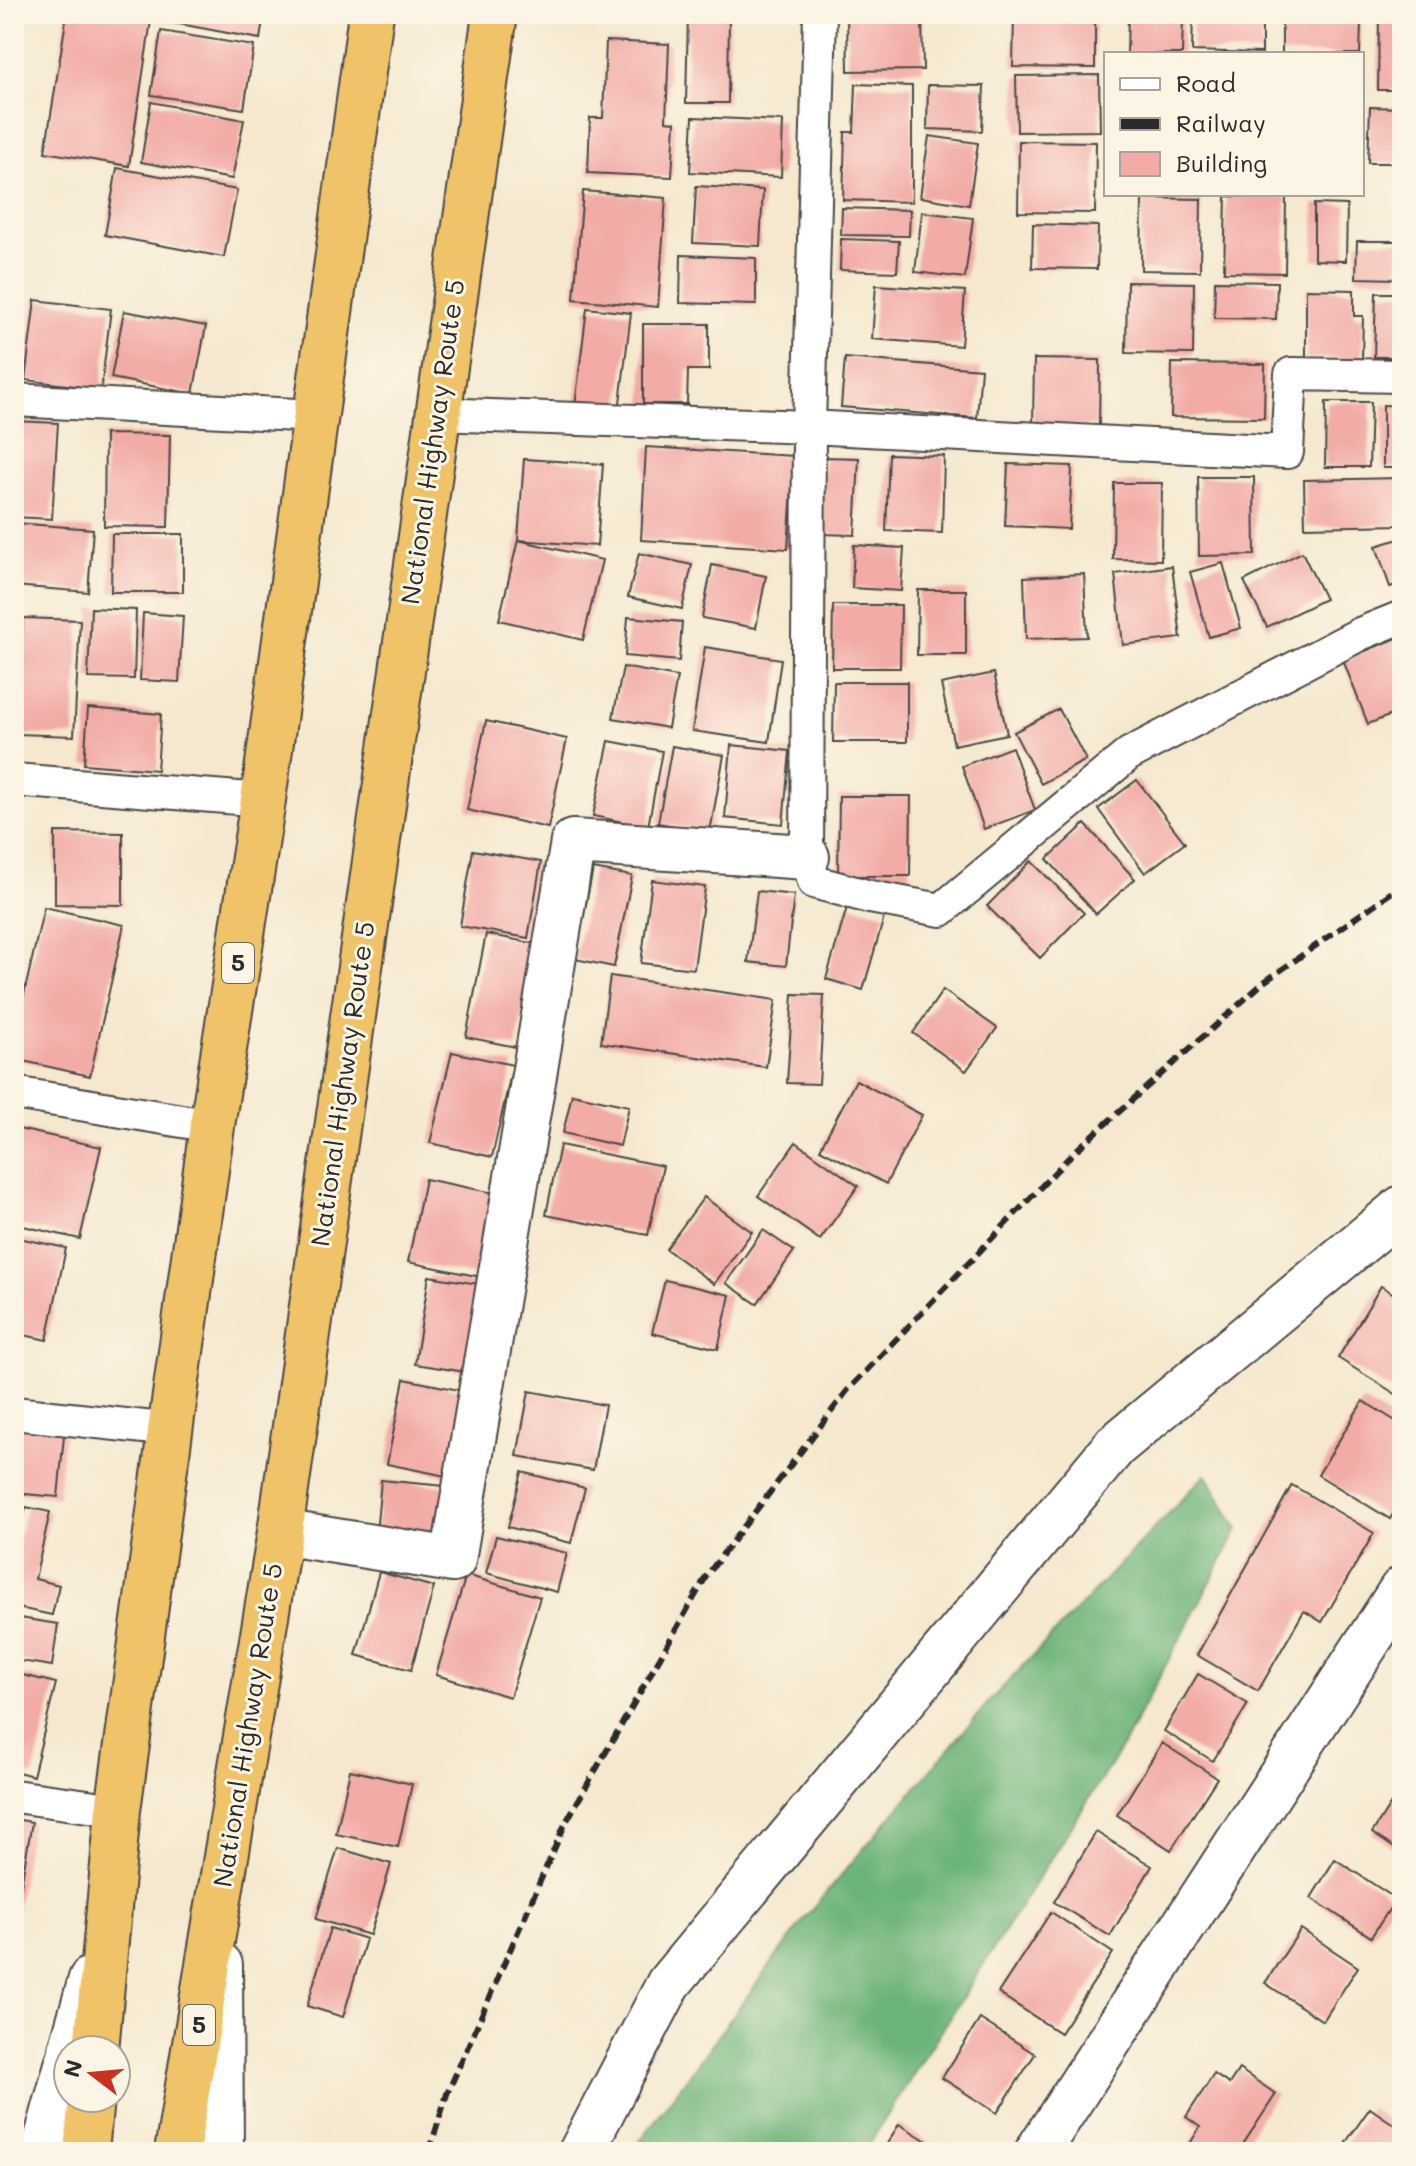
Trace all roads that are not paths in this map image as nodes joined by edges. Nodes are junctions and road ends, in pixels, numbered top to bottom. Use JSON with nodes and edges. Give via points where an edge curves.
{"nodes":[{"id":1,"x":371,"y":14,"type":"edge"},
{"id":2,"x":495,"y":14,"type":"edge"},
{"id":3,"x":820,"y":14,"type":"edge"},
{"id":4,"x":1402,"y":376,"type":"edge"},
{"id":5,"x":14,"y":400,"type":"edge"},
{"id":6,"x":436,"y":414,"type":"junction"},
{"id":7,"x":315,"y":416,"type":"junction"},
{"id":8,"x":809,"y":427,"type":"junction"},
{"id":9,"x":1402,"y":617,"type":"edge"},
{"id":10,"x":14,"y":780,"type":"edge"},
{"id":11,"x":263,"y":800,"type":"junction"},
{"id":12,"x":807,"y":857,"type":"junction"},
{"id":13,"x":14,"y":1093,"type":"edge"},
{"id":14,"x":212,"y":1126,"type":"junction"},
{"id":15,"x":1402,"y":1208,"type":"edge"},
{"id":16,"x":14,"y":1413,"type":"edge"},
{"id":17,"x":172,"y":1430,"type":"junction"},
{"id":18,"x":280,"y":1532,"type":"junction"},
{"id":19,"x":1402,"y":1589,"type":"edge"},
{"id":20,"x":14,"y":1796,"type":"edge"},
{"id":21,"x":118,"y":1810,"type":"junction"},
{"id":22,"x":220,"y":1898,"type":"junction"},
{"id":23,"x":109,"y":1912,"type":"junction"},
{"id":24,"x":75,"y":2034,"type":"edge"},
{"id":25,"x":98,"y":2034,"type":"edge"},
{"id":26,"x":53,"y":2114,"type":"edge"},
{"id":27,"x":90,"y":2114,"type":"edge"},
{"id":28,"x":43,"y":2152,"type":"edge"},
{"id":29,"x":86,"y":2152,"type":"edge"},
{"id":30,"x":177,"y":2152,"type":"edge"},
{"id":31,"x":221,"y":2152,"type":"edge"},
{"id":32,"x":581,"y":2152,"type":"edge"},
{"id":33,"x":1037,"y":2152,"type":"edge"}],
"edges":[{"from":1,"to":7,"type":"highway","number":"5"},
{"from":2,"to":6,"type":"highway","name":"National Highway Route 5","number":"5"},
{"from":3,"to":8,"type":"lane"},
{"from":4,"to":8,"type":"lane","via":[[1291,374],[1287,452]]},
{"from":5,"to":7,"type":"lane"},
{"from":6,"to":8,"type":"lane"},
{"from":6,"to":18,"type":"highway","name":"National Highway Route 5","number":"5"},
{"from":7,"to":11,"type":"highway","number":"5"},
{"from":8,"to":12,"type":"lane"},
{"from":9,"to":12,"type":"lane","via":[[1129,754],[941,910],[814,882]]},
{"from":10,"to":11,"type":"lane"},
{"from":11,"to":14,"type":"highway","number":"5"},
{"from":12,"to":18,"type":"street","via":[[573,842],[453,1560]]},
{"from":13,"to":14,"type":"lane"},
{"from":14,"to":17,"type":"highway","number":"5"},
{"from":15,"to":32,"type":"street","via":[[1115,1446],[669,1983]]},
{"from":16,"to":17,"type":"lane"},
{"from":17,"to":21,"type":"highway","number":"5"},
{"from":18,"to":22,"type":"highway","name":"National Highway Route 5","number":"5"},
{"from":19,"to":33,"type":"street"},
{"from":20,"to":21,"type":"lane"},
{"from":21,"to":23,"type":"highway","number":"5"},
{"from":22,"to":30,"type":"highway","name":"National Highway Route 5","number":"5"},
{"from":22,"to":31,"type":"street"},
{"from":23,"to":24,"type":"street"},
{"from":23,"to":25,"type":"highway","number":"5"},
{"from":26,"to":28,"type":"street"},
{"from":27,"to":29,"type":"highway"}]}
